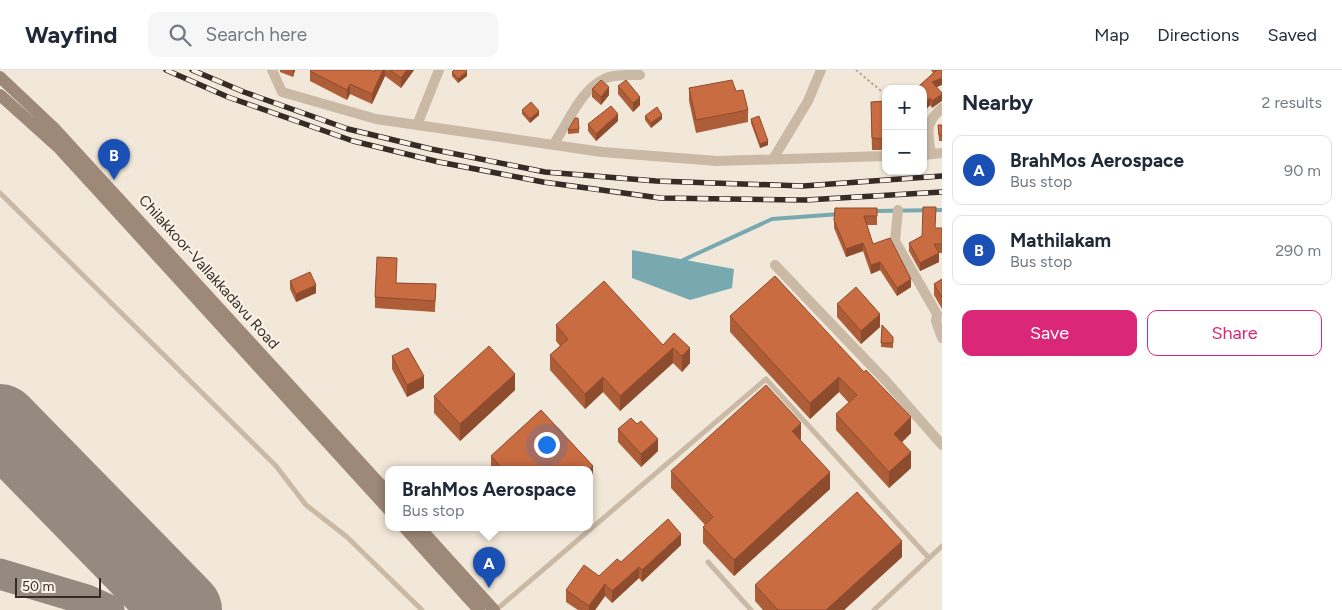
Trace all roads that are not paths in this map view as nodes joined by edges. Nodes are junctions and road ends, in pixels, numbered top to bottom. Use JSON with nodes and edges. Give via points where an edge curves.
{"nodes":[{"id":1,"x":272,"y":70,"type":"edge"},
{"id":2,"x":432,"y":70,"type":"edge"},
{"id":3,"x":438,"y":70,"type":"edge"},
{"id":4,"x":821,"y":70,"type":"edge"},
{"id":5,"x":640,"y":75,"type":"dead end"},
{"id":6,"x":0,"y":77,"type":"edge"},
{"id":7,"x":0,"y":95,"type":"edge"},
{"id":8,"x":942,"y":108,"type":"edge"},
{"id":9,"x":417,"y":125,"type":"junction"},
{"id":10,"x":553,"y":144,"type":"junction"},
{"id":11,"x":942,"y":154,"type":"edge"},
{"id":12,"x":927,"y":155,"type":"edge"},
{"id":13,"x":882,"y":156,"type":"edge"},
{"id":14,"x":773,"y":159,"type":"junction"},
{"id":15,"x":0,"y":193,"type":"edge"},
{"id":16,"x":898,"y":210,"type":"dead end"},
{"id":17,"x":775,"y":265,"type":"dead end"},
{"id":18,"x":942,"y":338,"type":"edge"},
{"id":19,"x":942,"y":445,"type":"edge"},
{"id":20,"x":385,"y":490,"type":"edge"},
{"id":21,"x":385,"y":506,"type":"edge"},
{"id":22,"x":593,"y":527,"type":"edge"},
{"id":23,"x":408,"y":531,"type":"edge"},
{"id":24,"x":422,"y":531,"type":"edge"},
{"id":25,"x":588,"y":531,"type":"edge"},
{"id":26,"x":942,"y":546,"type":"edge"},
{"id":27,"x":929,"y":558,"type":"junction"},
{"id":28,"x":708,"y":562,"type":"dead end"},
{"id":29,"x":422,"y":610,"type":"edge"},
{"id":30,"x":479,"y":610,"type":"edge"},
{"id":31,"x":495,"y":610,"type":"edge"},
{"id":32,"x":751,"y":610,"type":"edge"},
{"id":33,"x":874,"y":610,"type":"edge"}],
"edges":[{"from":1,"to":9,"type":"street","via":[[282,92],[376,119]]},
{"from":2,"to":3,"type":"street"},
{"from":3,"to":9,"type":"street"},
{"from":4,"to":14,"type":"street","via":[[808,101]]},
{"from":5,"to":10,"type":"street","via":[[605,78],[589,91],[569,116]]},
{"from":6,"to":20,"type":"main road","name":"Chilakkoor-Vallakkadavu Road","via":[[54,128]]},
{"from":7,"to":21,"type":"main road","via":[[89,180]]},
{"from":8,"to":12,"type":"street","via":[[929,122]]},
{"from":9,"to":10,"type":"street"},
{"from":10,"to":14,"type":"street","via":[[602,152],[717,161]]},
{"from":11,"to":12,"type":"street"},
{"from":13,"to":14,"type":"street"},
{"from":15,"to":29,"type":"lane","via":[[276,466],[306,505],[347,537]]},
{"from":16,"to":18,"type":"street","via":[[895,241],[937,314]]},
{"from":17,"to":19,"type":"street"},
{"from":22,"to":27,"type":"lane","via":[[766,380]]},
{"from":23,"to":30,"type":"main road"},
{"from":24,"to":31,"type":"main road"},
{"from":25,"to":31,"type":"lane"},
{"from":26,"to":27,"type":"lane"},
{"from":27,"to":33,"type":"lane"},
{"from":28,"to":32,"type":"lane"}]}
